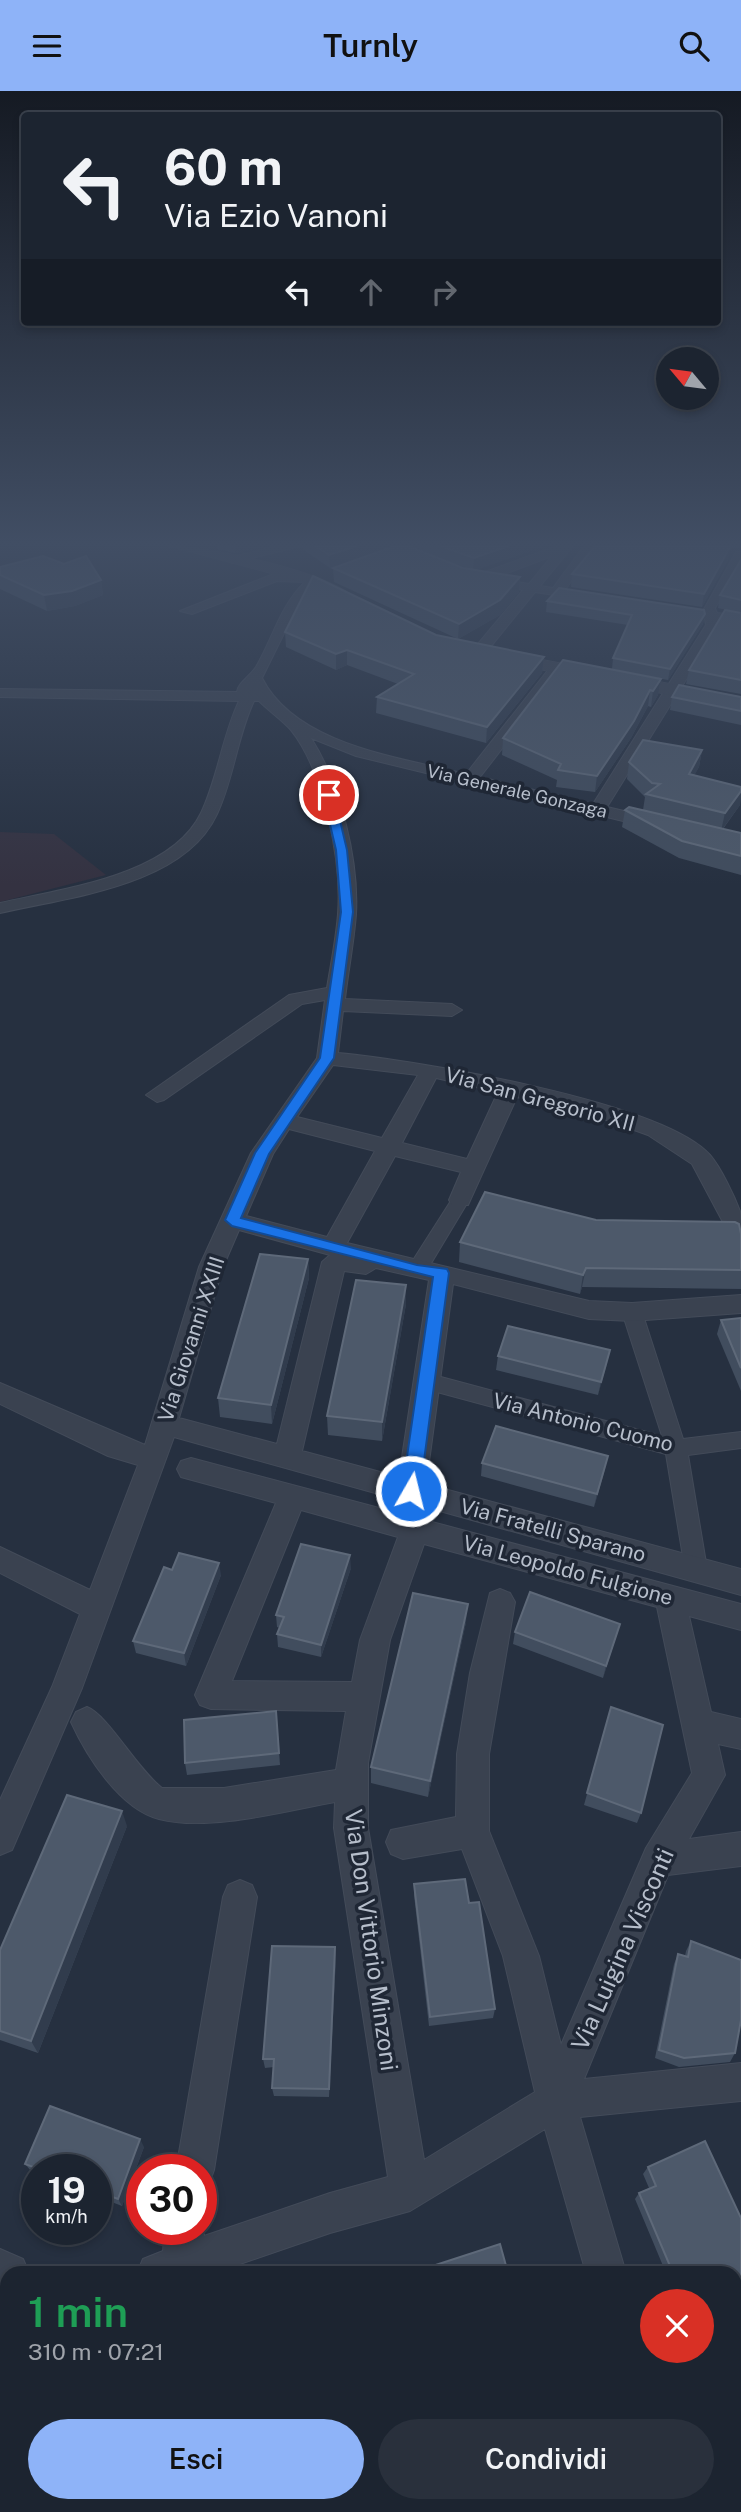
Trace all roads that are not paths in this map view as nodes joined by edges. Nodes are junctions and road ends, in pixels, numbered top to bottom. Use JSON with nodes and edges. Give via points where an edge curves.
{"nodes":[{"id":1,"x":266,"y":659,"type":"edge"},
{"id":2,"x":509,"y":659,"type":"edge"},
{"id":3,"x":692,"y":659,"type":"edge"},
{"id":4,"x":557,"y":668,"type":"junction"},
{"id":5,"x":672,"y":690,"type":"junction"},
{"id":6,"x":251,"y":692,"type":"junction"},
{"id":7,"x":0,"y":693,"type":"edge"},
{"id":8,"x":741,"y":703,"type":"edge"},
{"id":9,"x":320,"y":754,"type":"junction"},
{"id":10,"x":374,"y":754,"type":"junction"},
{"id":11,"x":469,"y":780,"type":"junction"},
{"id":12,"x":597,"y":810,"type":"junction"},
{"id":13,"x":677,"y":828,"type":"edge"},
{"id":14,"x":0,"y":908,"type":"edge"},
{"id":15,"x":337,"y":999,"type":"junction"},
{"id":16,"x":452,"y":1010,"type":"dead end"},
{"id":17,"x":327,"y":1058,"type":"junction"},
{"id":18,"x":430,"y":1071,"type":"junction"},
{"id":19,"x":510,"y":1089,"type":"junction"},
{"id":20,"x":157,"y":1095,"type":"dead end"},
{"id":21,"x":284,"y":1121,"type":"junction"},
{"id":22,"x":388,"y":1147,"type":"junction"},
{"id":23,"x":474,"y":1168,"type":"junction"},
{"id":24,"x":460,"y":1199,"type":"joint"},
{"id":25,"x":232,"y":1220,"type":"junction"},
{"id":26,"x":741,"y":1235,"type":"edge"},
{"id":27,"x":334,"y":1246,"type":"junction"},
{"id":28,"x":429,"y":1271,"type":"junction"},
{"id":29,"x":741,"y":1304,"type":"edge"},
{"id":30,"x":632,"y":1312,"type":"junction"},
{"id":31,"x":426,"y":1381,"type":"junction"},
{"id":32,"x":0,"y":1393,"type":"edge"},
{"id":33,"x":163,"y":1424,"type":"junction"},
{"id":34,"x":741,"y":1440,"type":"edge"},
{"id":35,"x":676,"y":1448,"type":"junction"},
{"id":36,"x":287,"y":1458,"type":"junction"},
{"id":37,"x":154,"y":1459,"type":"junction"},
{"id":38,"x":191,"y":1469,"type":"dead end"},
{"id":39,"x":411,"y":1491,"type":"junction"},
{"id":40,"x":293,"y":1496,"type":"junction"},
{"id":41,"x":415,"y":1529,"type":"junction"},
{"id":42,"x":2,"y":1566,"type":"edge"},
{"id":43,"x":696,"y":1569,"type":"junction"},
{"id":44,"x":741,"y":1581,"type":"edge"},
{"id":45,"x":670,"y":1597,"type":"junction"},
{"id":46,"x":500,"y":1602,"type":"dead end"},
{"id":47,"x":97,"y":1608,"type":"junction"},
{"id":48,"x":741,"y":1617,"type":"edge"},
{"id":49,"x":365,"y":1697,"type":"junction"},
{"id":50,"x":87,"y":1722,"type":"dead end"},
{"id":51,"x":698,"y":1724,"type":"junction"},
{"id":52,"x":741,"y":1734,"type":"edge"},
{"id":53,"x":352,"y":1783,"type":"junction"},
{"id":54,"x":472,"y":1831,"type":"junction"},
{"id":55,"x":0,"y":1837,"type":"edge"},
{"id":56,"x":402,"y":1842,"type":"dead end"},
{"id":57,"x":741,"y":1849,"type":"edge"},
{"id":58,"x":658,"y":1860,"type":"junction"},
{"id":59,"x":240,"y":1897,"type":"dead end"},
{"id":60,"x":741,"y":2082,"type":"edge"},
{"id":61,"x":556,"y":2101,"type":"junction"},
{"id":62,"x":198,"y":2154,"type":"edge"},
{"id":63,"x":410,"y":2191,"type":"junction"},
{"id":64,"x":176,"y":2260,"type":"edge"},
{"id":65,"x":604,"y":2266,"type":"edge"}],
"edges":[{"from":1,"to":6,"type":"street"},
{"from":2,"to":4,"type":"street"},
{"from":3,"to":5,"type":"street"},
{"from":4,"to":5,"type":"street"},
{"from":4,"to":11,"type":"street","via":[[480,756]]},
{"from":5,"to":8,"type":"street"},
{"from":5,"to":12,"type":"street"},
{"from":6,"to":7,"type":"street"},
{"from":6,"to":9,"type":"street","name":"Via Giovanni XXIII","via":[[296,727]]},
{"from":6,"to":14,"type":"street","via":[[202,827],[184,848],[146,869]]},
{"from":9,"to":10,"type":"street","name":"Via Generale Gonzaga"},
{"from":9,"to":10,"type":"street"},
{"from":9,"to":15,"type":"street","name":"Via Giovanni XXIII","via":[[342,850],[347,912]]},
{"from":10,"to":11,"type":"street","name":"Via Generale Gonzaga"},
{"from":11,"to":12,"type":"street","name":"Via Generale Gonzaga"},
{"from":12,"to":13,"type":"street","name":"Via Generale Gonzaga"},
{"from":15,"to":16,"type":"street"},
{"from":15,"to":17,"type":"street","name":"Via Giovanni XXIII"},
{"from":15,"to":20,"type":"street","via":[[296,999]]},
{"from":17,"to":18,"type":"street","name":"Via San Gregorio XII"},
{"from":17,"to":21,"type":"street","name":"Via Giovanni XXIII"},
{"from":18,"to":19,"type":"street","name":"Via San Gregorio XII"},
{"from":18,"to":22,"type":"street"},
{"from":19,"to":23,"type":"street"},
{"from":19,"to":26,"type":"street","name":"Via San Gregorio XII","via":[[656,1130],[701,1159]]},
{"from":21,"to":22,"type":"street"},
{"from":21,"to":25,"type":"street","name":"Via Giovanni XXIII","via":[[262,1153]]},
{"from":22,"to":23,"type":"street"},
{"from":22,"to":27,"type":"street"},
{"from":23,"to":24,"type":"street"},
{"from":24,"to":28,"type":"street"},
{"from":25,"to":27,"type":"street"},
{"from":25,"to":33,"type":"street","name":"Via Giovanni XXIII","via":[[211,1267]]},
{"from":27,"to":28,"type":"street"},
{"from":28,"to":30,"type":"street","via":[[589,1310]]},
{"from":28,"to":31,"type":"street"},
{"from":28,"to":36,"type":"street","via":[[334,1262]]},
{"from":29,"to":30,"type":"street"},
{"from":30,"to":35,"type":"street"},
{"from":31,"to":35,"type":"street","name":"Via Antonio Cuomo"},
{"from":31,"to":39,"type":"street"},
{"from":32,"to":37,"type":"street","via":[[118,1448]]},
{"from":33,"to":36,"type":"street","name":"Via Fratelli Sparano"},
{"from":33,"to":37,"type":"street","name":"Via Giovanni XXIII"},
{"from":34,"to":35,"type":"street","name":"Via Antonio Cuomo"},
{"from":35,"to":43,"type":"street"},
{"from":36,"to":39,"type":"street","name":"Via Fratelli Sparano"},
{"from":37,"to":47,"type":"street","name":"Via Giovanni XXIII"},
{"from":38,"to":40,"type":"street","name":"Via Leopoldo Fulgione"},
{"from":39,"to":43,"type":"street","name":"Via Fratelli Sparano"},
{"from":40,"to":41,"type":"street","name":"Via Leopoldo Fulgione"},
{"from":40,"to":49,"type":"street","via":[[211,1695]]},
{"from":41,"to":45,"type":"street","name":"Via Leopoldo Fulgione"},
{"from":41,"to":49,"type":"street","name":"Via Don Vittorio Minzoni","via":[[375,1640]]},
{"from":42,"to":47,"type":"street"},
{"from":43,"to":44,"type":"street","name":"Via Fratelli Sparano"},
{"from":45,"to":48,"type":"street","name":"Via Leopoldo Fulgione"},
{"from":45,"to":51,"type":"street","name":"Via Luigina Visconti"},
{"from":46,"to":54,"type":"street","via":[[473,1754]]},
{"from":47,"to":55,"type":"street","name":"Via Giovanni XXIII","via":[[67,1688]]},
{"from":49,"to":53,"type":"street","name":"Via Don Vittorio Minzoni"},
{"from":50,"to":53,"type":"street","via":[[114,1764],[157,1803],[204,1805]]},
{"from":51,"to":52,"type":"street"},
{"from":51,"to":58,"type":"street","name":"Via Luigina Visconti","via":[[709,1775]]},
{"from":53,"to":63,"type":"street","name":"Via Don Vittorio Minzoni","via":[[351,1828]]},
{"from":54,"to":56,"type":"street"},
{"from":54,"to":61,"type":"street","via":[[521,1956]]},
{"from":57,"to":58,"type":"street"},
{"from":58,"to":61,"type":"street","name":"Via Luigina Visconti"},
{"from":59,"to":62,"type":"street"},
{"from":60,"to":61,"type":"street"},
{"from":61,"to":63,"type":"street"},
{"from":61,"to":65,"type":"street"},
{"from":63,"to":64,"type":"street"}]}
